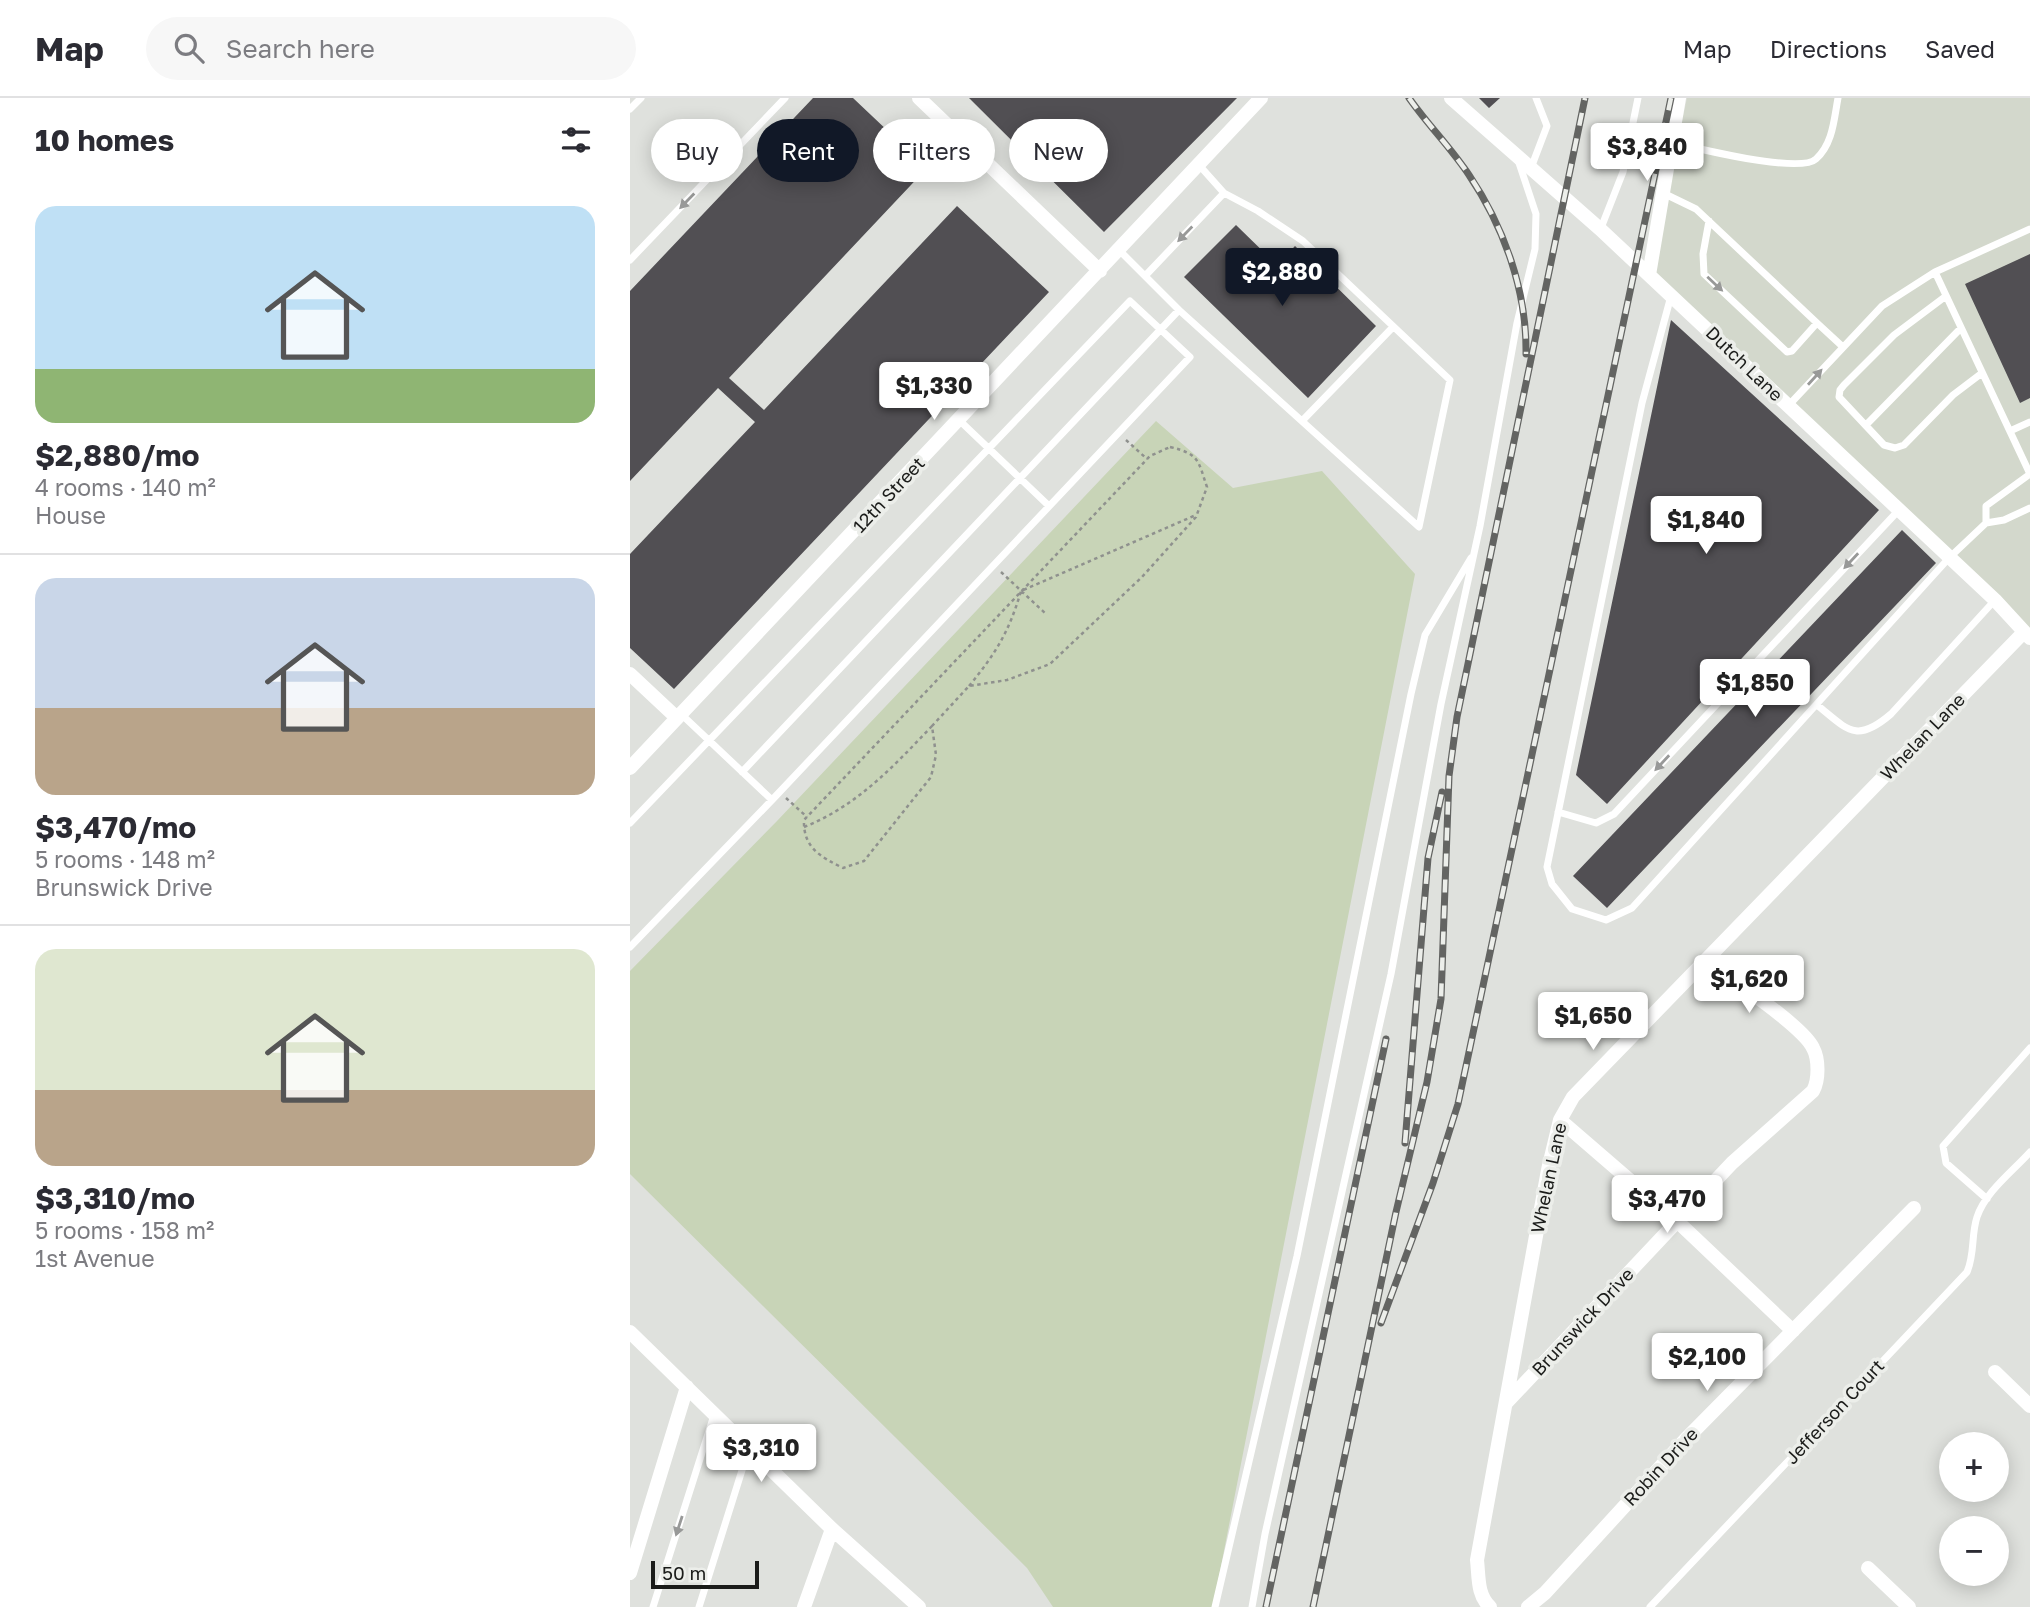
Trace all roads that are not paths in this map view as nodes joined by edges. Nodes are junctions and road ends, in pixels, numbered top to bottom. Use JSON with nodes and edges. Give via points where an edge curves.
{"nodes":[{"id":1,"x":641,"y":98,"type":"edge"},
{"id":2,"x":785,"y":98,"type":"edge"},
{"id":3,"x":919,"y":98,"type":"edge"},
{"id":4,"x":1261,"y":98,"type":"edge"},
{"id":5,"x":1451,"y":98,"type":"edge"},
{"id":6,"x":1536,"y":98,"type":"edge"},
{"id":7,"x":1638,"y":98,"type":"edge"},
{"id":8,"x":1679,"y":98,"type":"edge"},
{"id":9,"x":1838,"y":98,"type":"edge"},
{"id":10,"x":630,"y":109,"type":"edge"},
{"id":11,"x":1671,"y":142,"type":"junction"},
{"id":12,"x":1516,"y":155,"type":"junction"},
{"id":13,"x":1198,"y":164,"type":"junction"},
{"id":14,"x":1531,"y":168,"type":"junction"},
{"id":15,"x":1224,"y":193,"type":"junction"},
{"id":16,"x":1663,"y":193,"type":"junction"},
{"id":17,"x":1709,"y":221,"type":"junction"},
{"id":18,"x":1600,"y":229,"type":"junction"},
{"id":19,"x":2030,"y":229,"type":"edge"},
{"id":20,"x":1119,"y":250,"type":"junction"},
{"id":21,"x":630,"y":260,"type":"edge"},
{"id":22,"x":1100,"y":271,"type":"junction"},
{"id":23,"x":1935,"y":272,"type":"junction"},
{"id":24,"x":1649,"y":275,"type":"junction"},
{"id":25,"x":1145,"y":276,"type":"junction"},
{"id":26,"x":1671,"y":295,"type":"junction"},
{"id":27,"x":1946,"y":296,"type":"junction"},
{"id":28,"x":1179,"y":310,"type":"junction"},
{"id":29,"x":1817,"y":323,"type":"junction"},
{"id":30,"x":1393,"y":327,"type":"junction"},
{"id":31,"x":1961,"y":328,"type":"junction"},
{"id":32,"x":1161,"y":329,"type":"junction"},
{"id":33,"x":1843,"y":347,"type":"junction"},
{"id":34,"x":1982,"y":373,"type":"junction"},
{"id":35,"x":1788,"y":406,"type":"junction"},
{"id":36,"x":959,"y":420,"type":"junction"},
{"id":37,"x":1302,"y":421,"type":"junction"},
{"id":38,"x":2030,"y":422,"type":"edge"},
{"id":39,"x":1866,"y":425,"type":"junction"},
{"id":40,"x":2010,"y":432,"type":"junction"},
{"id":41,"x":988,"y":449,"type":"junction"},
{"id":42,"x":2030,"y":474,"type":"edge"},
{"id":43,"x":1019,"y":479,"type":"junction"},
{"id":44,"x":1049,"y":506,"type":"junction"},
{"id":45,"x":2030,"y":508,"type":"edge"},
{"id":46,"x":1898,"y":511,"type":"junction"},
{"id":47,"x":1986,"y":523,"type":"junction"},
{"id":48,"x":1474,"y":551,"type":"junction"},
{"id":49,"x":1949,"y":558,"type":"junction"},
{"id":50,"x":1995,"y":600,"type":"junction"},
{"id":51,"x":2028,"y":631,"type":"edge"},
{"id":52,"x":630,"y":674,"type":"edge"},
{"id":53,"x":1816,"y":705,"type":"junction"},
{"id":54,"x":679,"y":716,"type":"junction"},
{"id":55,"x":710,"y":741,"type":"junction"},
{"id":56,"x":630,"y":768,"type":"edge"},
{"id":57,"x":742,"y":772,"type":"junction"},
{"id":58,"x":772,"y":800,"type":"junction"},
{"id":59,"x":1558,"y":812,"type":"junction"},
{"id":60,"x":630,"y":823,"type":"edge"},
{"id":61,"x":630,"y":947,"type":"edge"},
{"id":62,"x":1706,"y":960,"type":"junction"},
{"id":63,"x":2030,"y":1048,"type":"edge"},
{"id":64,"x":1560,"y":1120,"type":"junction"},
{"id":65,"x":2030,"y":1152,"type":"edge"},
{"id":66,"x":1987,"y":1199,"type":"junction"},
{"id":67,"x":1914,"y":1208,"type":"dead end"},
{"id":68,"x":1678,"y":1221,"type":"junction"},
{"id":69,"x":1793,"y":1331,"type":"junction"},
{"id":70,"x":630,"y":1332,"type":"edge"},
{"id":71,"x":1995,"y":1372,"type":"dead end"},
{"id":72,"x":687,"y":1387,"type":"junction"},
{"id":73,"x":1507,"y":1403,"type":"junction"},
{"id":74,"x":2030,"y":1406,"type":"edge"},
{"id":75,"x":715,"y":1414,"type":"junction"},
{"id":76,"x":749,"y":1448,"type":"junction"},
{"id":77,"x":832,"y":1529,"type":"junction"},
{"id":78,"x":1868,"y":1568,"type":"dead end"},
{"id":79,"x":630,"y":1573,"type":"edge"},
{"id":80,"x":653,"y":1607,"type":"edge"},
{"id":81,"x":699,"y":1607,"type":"edge"},
{"id":82,"x":804,"y":1607,"type":"edge"},
{"id":83,"x":919,"y":1607,"type":"edge"},
{"id":84,"x":1215,"y":1607,"type":"edge"},
{"id":85,"x":1252,"y":1607,"type":"edge"},
{"id":86,"x":1490,"y":1607,"type":"edge"},
{"id":87,"x":1528,"y":1607,"type":"edge"},
{"id":88,"x":1650,"y":1607,"type":"edge"},
{"id":89,"x":1909,"y":1607,"type":"edge"}],
"edges":[{"from":1,"to":10,"type":"lane"},
{"from":2,"to":21,"type":"lane","one_way":true},
{"from":3,"to":22,"type":"street"},
{"from":4,"to":13,"type":"street","name":"12th Street"},
{"from":5,"to":12,"type":"street","name":"Dutch Lane"},
{"from":6,"to":14,"type":"lane","via":[[1547,126]]},
{"from":7,"to":18,"type":"lane","via":[[1623,172]]},
{"from":8,"to":11,"type":"street"},
{"from":9,"to":11,"type":"lane","via":[[1829,142],[1815,161],[1779,163]]},
{"from":11,"to":16,"type":"street"},
{"from":12,"to":14,"type":"street","name":"Dutch Lane"},
{"from":12,"to":48,"type":"lane","via":[[1536,214],[1535,249]]},
{"from":13,"to":15,"type":"lane"},
{"from":13,"to":20,"type":"street","name":"12th Street"},
{"from":14,"to":18,"type":"street","name":"Dutch Lane"},
{"from":15,"to":25,"type":"lane","one_way":true},
{"from":15,"to":30,"type":"lane","via":[[1303,242]]},
{"from":16,"to":17,"type":"lane"},
{"from":16,"to":24,"type":"street"},
{"from":17,"to":29,"type":"lane"},
{"from":17,"to":29,"type":"lane","one_way":true,"via":[[1704,274],[1787,352]]},
{"from":18,"to":24,"type":"street","name":"Dutch Lane"},
{"from":19,"to":23,"type":"lane"},
{"from":20,"to":22,"type":"street","name":"12th Street"},
{"from":20,"to":25,"type":"lane"},
{"from":22,"to":36,"type":"street","name":"12th Street"},
{"from":23,"to":27,"type":"lane"},
{"from":23,"to":33,"type":"lane","via":[[1882,306]]},
{"from":24,"to":26,"type":"street","name":"Dutch Lane"},
{"from":25,"to":28,"type":"lane"},
{"from":26,"to":35,"type":"street","name":"Dutch Lane"},
{"from":26,"to":59,"type":"lane","via":[[1642,403]]},
{"from":27,"to":31,"type":"lane"},
{"from":27,"to":39,"type":"lane","via":[[1894,335],[1840,390],[1839,397]]},
{"from":28,"to":32,"type":"lane"},
{"from":28,"to":37,"type":"lane"},
{"from":29,"to":33,"type":"lane"},
{"from":30,"to":37,"type":"lane"},
{"from":30,"to":37,"type":"lane","via":[[1450,380],[1419,527]]},
{"from":31,"to":34,"type":"lane"},
{"from":31,"to":39,"type":"lane"},
{"from":32,"to":41,"type":"lane","via":[[1130,300]]},
{"from":32,"to":43,"type":"lane"},
{"from":32,"to":44,"type":"lane","via":[[1190,357]]},
{"from":35,"to":33,"type":"lane","one_way":true},
{"from":34,"to":39,"type":"lane","via":[[1953,395],[1904,445],[1884,445]]},
{"from":34,"to":40,"type":"lane"},
{"from":35,"to":46,"type":"street","name":"Dutch Lane"},
{"from":36,"to":41,"type":"lane"},
{"from":36,"to":54,"type":"street","name":"12th Street"},
{"from":38,"to":40,"type":"lane"},
{"from":40,"to":42,"type":"lane"},
{"from":41,"to":43,"type":"lane"},
{"from":41,"to":55,"type":"lane"},
{"from":42,"to":47,"type":"lane","via":[[1986,506]]},
{"from":43,"to":44,"type":"lane"},
{"from":43,"to":57,"type":"lane"},
{"from":44,"to":58,"type":"lane"},
{"from":45,"to":47,"type":"lane"},
{"from":46,"to":49,"type":"street","name":"Dutch Lane"},
{"from":46,"to":59,"type":"lane","one_way":true,"via":[[1614,814],[1596,823]]},
{"from":47,"to":49,"type":"lane"},
{"from":48,"to":84,"type":"lane","via":[[1425,635],[1297,1256]]},
{"from":48,"to":85,"type":"lane","via":[[1391,974]]},
{"from":49,"to":50,"type":"street","name":"Dutch Lane"},
{"from":49,"to":53,"type":"lane"},
{"from":50,"to":51,"type":"street","name":"Dutch Lane"},
{"from":50,"to":53,"type":"lane","via":[[1874,729],[1846,729]]},
{"from":51,"to":62,"type":"street","name":"Whelan Lane"},
{"from":52,"to":54,"type":"street"},
{"from":53,"to":59,"type":"lane","via":[[1632,908],[1606,920],[1572,909],[1552,884],[1547,867]]},
{"from":54,"to":55,"type":"lane"},
{"from":54,"to":56,"type":"street","name":"12th Street"},
{"from":55,"to":57,"type":"lane"},
{"from":55,"to":60,"type":"lane"},
{"from":57,"to":58,"type":"lane"},
{"from":58,"to":61,"type":"lane"},
{"from":62,"to":64,"type":"street","name":"Whelan Lane","via":[[1573,1097]]},
{"from":62,"to":68,"type":"street","name":"Brunswick Drive","via":[[1800,1031],[1814,1048],[1818,1076],[1813,1091],[1732,1163]]},
{"from":63,"to":66,"type":"lane","via":[[1943,1146],[1946,1163]]},
{"from":64,"to":68,"type":"street"},
{"from":64,"to":73,"type":"street","name":"Whelan Lane"},
{"from":65,"to":66,"type":"lane","name":"Jefferson Court"},
{"from":66,"to":88,"type":"lane","name":"Jefferson Court","via":[[1977,1217],[1973,1259],[1967,1272]]},
{"from":67,"to":69,"type":"street","name":"Robin Drive"},
{"from":68,"to":69,"type":"street"},
{"from":68,"to":73,"type":"street","name":"Brunswick Drive"},
{"from":69,"to":87,"type":"street","name":"Robin Drive"},
{"from":70,"to":72,"type":"street"},
{"from":71,"to":74,"type":"street"},
{"from":72,"to":75,"type":"street"},
{"from":72,"to":79,"type":"street"},
{"from":73,"to":86,"type":"street","name":"Whelan Lane","via":[[1477,1560],[1480,1592]]},
{"from":75,"to":76,"type":"street"},
{"from":75,"to":80,"type":"lane","one_way":true},
{"from":76,"to":77,"type":"street"},
{"from":76,"to":81,"type":"lane"},
{"from":77,"to":82,"type":"street"},
{"from":77,"to":83,"type":"street"},
{"from":78,"to":89,"type":"street"}]}
